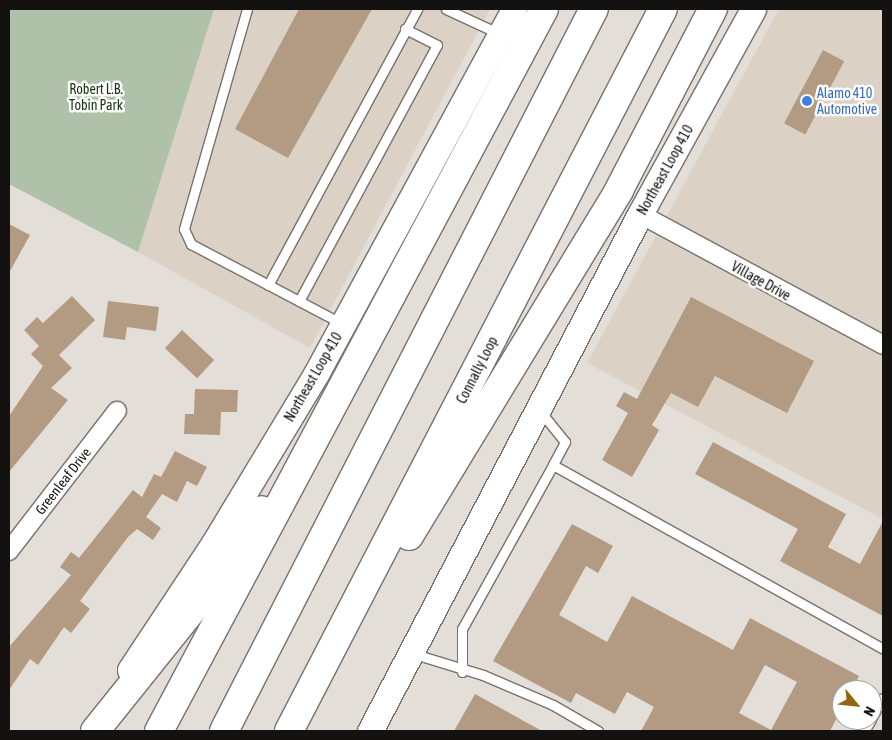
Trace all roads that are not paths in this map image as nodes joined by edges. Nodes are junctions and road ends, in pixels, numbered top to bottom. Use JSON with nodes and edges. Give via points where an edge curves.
{"nodes":[{"id":1,"x":247,"y":9,"type":"edge"},
{"id":2,"x":417,"y":9,"type":"edge"},
{"id":3,"x":446,"y":9,"type":"edge"},
{"id":4,"x":514,"y":9,"type":"edge"},
{"id":5,"x":544,"y":9,"type":"edge"},
{"id":6,"x":594,"y":9,"type":"edge"},
{"id":7,"x":663,"y":9,"type":"edge"},
{"id":8,"x":713,"y":9,"type":"edge"},
{"id":9,"x":752,"y":12,"type":"edge"},
{"id":10,"x":405,"y":29,"type":"junction"},
{"id":11,"x":500,"y":35,"type":"junction"},
{"id":12,"x":640,"y":214,"type":"junction"},
{"id":13,"x":268,"y":285,"type":"junction"},
{"id":14,"x":299,"y":301,"type":"junction"},
{"id":15,"x":343,"y":324,"type":"junction"},
{"id":16,"x":368,"y":342,"type":"junction"},
{"id":17,"x":883,"y":345,"type":"edge"},
{"id":18,"x":538,"y":409,"type":"junction"},
{"id":19,"x":117,"y":411,"type":"dead end"},
{"id":20,"x":553,"y":466,"type":"junction"},
{"id":21,"x":9,"y":551,"type":"edge"},
{"id":22,"x":338,"y":638,"type":"junction"},
{"id":23,"x":883,"y":649,"type":"edge"},
{"id":24,"x":411,"y":653,"type":"junction"},
{"id":25,"x":462,"y":672,"type":"junction"},
{"id":26,"x":90,"y":731,"type":"edge"},
{"id":27,"x":96,"y":731,"type":"edge"},
{"id":28,"x":160,"y":731,"type":"edge"},
{"id":29,"x":224,"y":731,"type":"edge"},
{"id":30,"x":289,"y":731,"type":"edge"},
{"id":31,"x":370,"y":731,"type":"edge"},
{"id":32,"x":598,"y":731,"type":"edge"}],
"edges":[{"from":1,"to":13,"type":"lane","via":[[184,229],[191,244]]},
{"from":2,"to":10,"type":"lane"},
{"from":3,"to":11,"type":"lane"},
{"from":4,"to":11,"type":"main road","name":"Northeast Loop 410"},
{"from":5,"to":16,"type":"highway"},
{"from":6,"to":29,"type":"highway"},
{"from":7,"to":22,"type":"highway","name":"Connally Loop"},
{"from":8,"to":22,"type":"highway","via":[[619,190],[551,305],[405,543]]},
{"from":9,"to":12,"type":"main road","name":"Northeast Loop 410"},
{"from":10,"to":13,"type":"lane"},
{"from":10,"to":14,"type":"lane","via":[[437,45]]},
{"from":11,"to":15,"type":"main road","name":"Northeast Loop 410"},
{"from":12,"to":17,"type":"street","name":"Village Drive"},
{"from":12,"to":18,"type":"main road","name":"Northeast Loop 410"},
{"from":13,"to":14,"type":"lane"},
{"from":14,"to":15,"type":"lane"},
{"from":15,"to":26,"type":"main road","name":"Northeast Loop 410","via":[[214,543]]},
{"from":16,"to":27,"type":"highway","via":[[248,532],[200,600]]},
{"from":16,"to":28,"type":"highway"},
{"from":18,"to":20,"type":"lane","via":[[565,442]]},
{"from":18,"to":24,"type":"main road","name":"Northeast Loop 410"},
{"from":19,"to":21,"type":"street","name":"Greenleaf Drive"},
{"from":20,"to":23,"type":"lane"},
{"from":20,"to":25,"type":"lane","via":[[462,629]]},
{"from":22,"to":30,"type":"highway","name":"Connally Loop"},
{"from":24,"to":25,"type":"lane"},
{"from":24,"to":31,"type":"main road","name":"Northeast Loop 410"},
{"from":25,"to":32,"type":"lane","via":[[483,675],[553,705]]}]}
